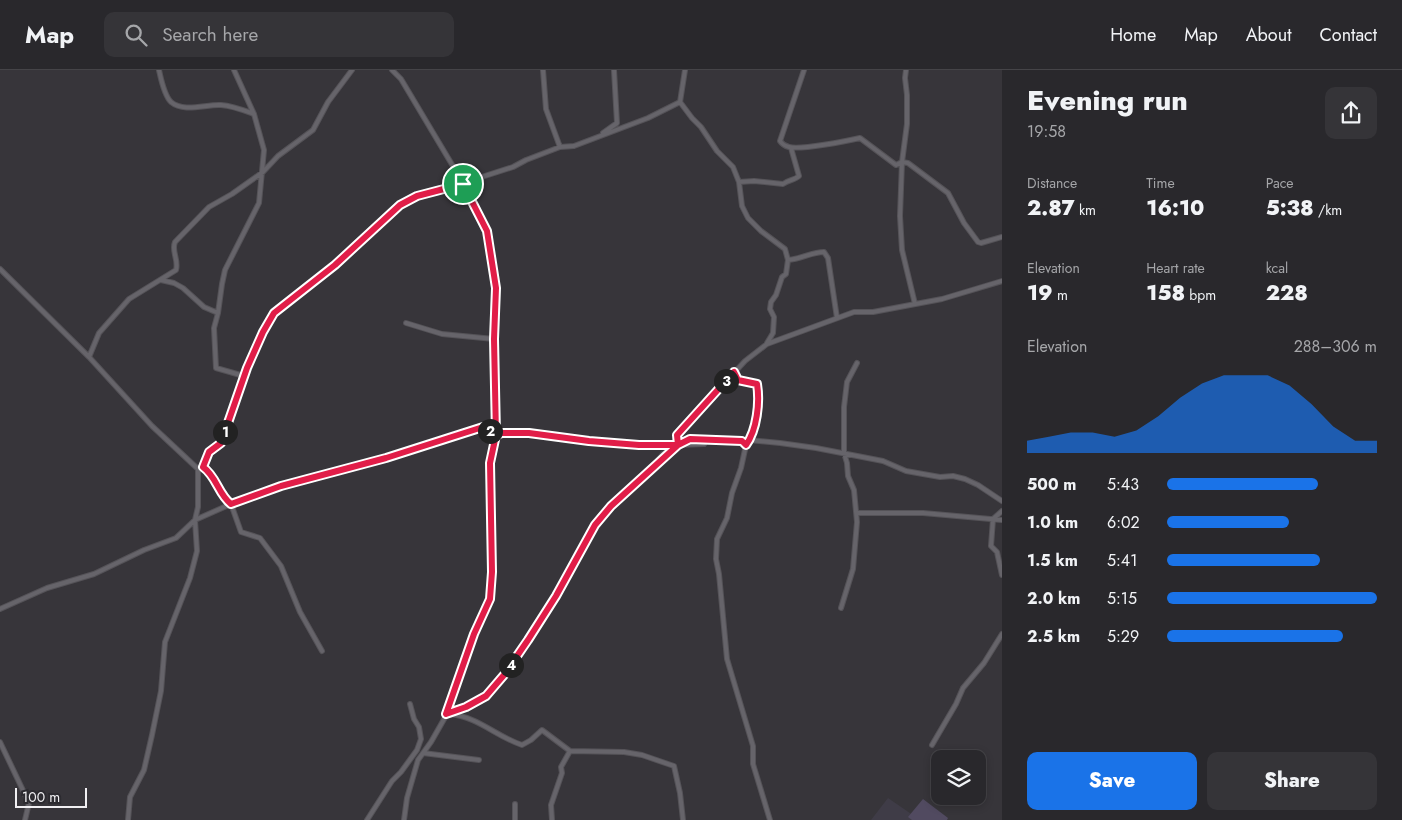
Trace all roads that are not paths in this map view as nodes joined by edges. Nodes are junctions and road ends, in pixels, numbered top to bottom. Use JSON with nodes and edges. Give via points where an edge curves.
{"nodes":[{"id":1,"x":159,"y":70,"type":"edge"},
{"id":2,"x":234,"y":70,"type":"edge"},
{"id":3,"x":352,"y":70,"type":"edge"},
{"id":4,"x":392,"y":70,"type":"edge"},
{"id":5,"x":543,"y":70,"type":"edge"},
{"id":6,"x":614,"y":70,"type":"edge"},
{"id":7,"x":685,"y":70,"type":"edge"},
{"id":8,"x":804,"y":70,"type":"edge"},
{"id":9,"x":906,"y":70,"type":"edge"},
{"id":10,"x":680,"y":102,"type":"junction"},
{"id":11,"x":254,"y":114,"type":"junction"},
{"id":12,"x":599,"y":136,"type":"junction"},
{"id":13,"x":560,"y":147,"type":"junction"},
{"id":14,"x":791,"y":148,"type":"junction"},
{"id":15,"x":902,"y":162,"type":"junction"},
{"id":16,"x":263,"y":172,"type":"junction"},
{"id":17,"x":739,"y":182,"type":"junction"},
{"id":18,"x":463,"y":184,"type":"junction"},
{"id":19,"x":1002,"y":237,"type":"edge"},
{"id":20,"x":788,"y":260,"type":"junction"},
{"id":21,"x":0,"y":269,"type":"edge"},
{"id":22,"x":160,"y":280,"type":"junction"},
{"id":23,"x":1002,"y":281,"type":"edge"},
{"id":24,"x":915,"y":304,"type":"junction"},
{"id":25,"x":218,"y":313,"type":"junction"},
{"id":26,"x":837,"y":318,"type":"junction"},
{"id":27,"x":406,"y":323,"type":"dead end"},
{"id":28,"x":494,"y":339,"type":"junction"},
{"id":29,"x":767,"y":344,"type":"junction"},
{"id":30,"x":89,"y":357,"type":"junction"},
{"id":31,"x":857,"y":364,"type":"dead end"},
{"id":32,"x":734,"y":372,"type":"junction"},
{"id":33,"x":244,"y":376,"type":"junction"},
{"id":34,"x":496,"y":435,"type":"junction"},
{"id":35,"x":749,"y":440,"type":"junction"},
{"id":36,"x":704,"y":444,"type":"dead end"},
{"id":37,"x":678,"y":445,"type":"junction"},
{"id":38,"x":746,"y":445,"type":"junction"},
{"id":39,"x":844,"y":453,"type":"junction"},
{"id":40,"x":203,"y":467,"type":"junction"},
{"id":41,"x":198,"y":469,"type":"junction"},
{"id":42,"x":1002,"y":501,"type":"edge"},
{"id":43,"x":231,"y":504,"type":"junction"},
{"id":44,"x":1002,"y":511,"type":"edge"},
{"id":45,"x":857,"y":513,"type":"junction"},
{"id":46,"x":993,"y":519,"type":"junction"},
{"id":47,"x":195,"y":520,"type":"junction"},
{"id":48,"x":1002,"y":520,"type":"edge"},
{"id":49,"x":1002,"y":575,"type":"edge"},
{"id":50,"x":1,"y":607,"type":"edge"},
{"id":51,"x":841,"y":608,"type":"dead end"},
{"id":52,"x":1002,"y":634,"type":"edge"},
{"id":53,"x":322,"y":652,"type":"dead end"},
{"id":54,"x":410,"y":704,"type":"dead end"},
{"id":55,"x":446,"y":714,"type":"junction"},
{"id":56,"x":0,"y":742,"type":"edge"},
{"id":57,"x":932,"y":745,"type":"dead end"},
{"id":58,"x":570,"y":751,"type":"junction"},
{"id":59,"x":423,"y":753,"type":"junction"},
{"id":60,"x":479,"y":760,"type":"dead end"},
{"id":61,"x":515,"y":804,"type":"dead end"},
{"id":62,"x":24,"y":820,"type":"edge"},
{"id":63,"x":128,"y":820,"type":"edge"},
{"id":64,"x":367,"y":820,"type":"edge"},
{"id":65,"x":404,"y":820,"type":"edge"},
{"id":66,"x":515,"y":820,"type":"edge"},
{"id":67,"x":552,"y":820,"type":"edge"},
{"id":68,"x":683,"y":820,"type":"edge"},
{"id":69,"x":770,"y":820,"type":"edge"}],
"edges":[{"from":1,"to":11,"type":"street","via":[[171,102],[182,106],[212,104],[234,107]]},
{"from":2,"to":11,"type":"street"},
{"from":3,"to":16,"type":"street","via":[[328,102],[313,130],[278,156]]},
{"from":4,"to":18,"type":"street","via":[[400,78]]},
{"from":5,"to":13,"type":"street","via":[[546,110]]},
{"from":6,"to":12,"type":"street","via":[[617,123]]},
{"from":7,"to":10,"type":"street"},
{"from":8,"to":14,"type":"street","via":[[780,141]]},
{"from":9,"to":15,"type":"street","via":[[908,95]]},
{"from":10,"to":12,"type":"street"},
{"from":10,"to":17,"type":"street","via":[[701,126],[716,151],[733,166]]},
{"from":11,"to":16,"type":"street","via":[[264,150]]},
{"from":12,"to":13,"type":"street","via":[[574,146]]},
{"from":13,"to":18,"type":"street"},
{"from":14,"to":15,"type":"street","via":[[860,138],[896,165]]},
{"from":14,"to":17,"type":"street","via":[[797,178],[783,184]]},
{"from":15,"to":19,"type":"street","via":[[908,163],[948,193],[978,242]]},
{"from":15,"to":24,"type":"street","via":[[902,250]]},
{"from":16,"to":22,"type":"street","via":[[209,207],[175,242],[176,270]]},
{"from":16,"to":25,"type":"street","via":[[258,203],[225,270]]},
{"from":17,"to":20,"type":"street","via":[[742,206],[748,218],[786,249]]},
{"from":18,"to":28,"type":"street","via":[[487,231],[496,288]]},
{"from":18,"to":33,"type":"street","via":[[417,196],[400,205],[335,265],[274,313]]},
{"from":20,"to":26,"type":"street","via":[[824,252],[828,258]]},
{"from":20,"to":29,"type":"street","via":[[786,274],[771,302],[773,333]]},
{"from":21,"to":30,"type":"street"},
{"from":22,"to":25,"type":"street","via":[[183,288],[204,307]]},
{"from":22,"to":30,"type":"street","via":[[129,299],[115,314],[99,333]]},
{"from":23,"to":24,"type":"street"},
{"from":24,"to":26,"type":"street","via":[[854,312]]},
{"from":25,"to":33,"type":"street","via":[[214,328],[216,368]]},
{"from":26,"to":29,"type":"street"},
{"from":27,"to":28,"type":"street","via":[[442,334]]},
{"from":28,"to":34,"type":"street"},
{"from":29,"to":32,"type":"street"},
{"from":30,"to":41,"type":"street","via":[[152,426]]},
{"from":31,"to":39,"type":"street","via":[[847,382]]},
{"from":32,"to":35,"type":"street","via":[[738,380],[757,384],[758,410]]},
{"from":32,"to":37,"type":"street","via":[[677,435]]},
{"from":33,"to":40,"type":"street","via":[[221,443],[209,452]]},
{"from":34,"to":37,"type":"street","via":[[529,433],[589,441]]},
{"from":34,"to":43,"type":"street","via":[[483,427],[386,458],[281,486]]},
{"from":34,"to":55,"type":"street","via":[[490,463],[490,599]]},
{"from":35,"to":38,"type":"street"},
{"from":35,"to":39,"type":"street"},
{"from":36,"to":37,"type":"street"},
{"from":37,"to":38,"type":"street","via":[[690,439],[742,441]]},
{"from":37,"to":55,"type":"street","via":[[663,454],[595,525],[528,640],[486,696]]},
{"from":38,"to":69,"type":"street","via":[[727,518],[717,539],[716,559],[727,659],[753,746],[753,764]]},
{"from":39,"to":42,"type":"street","via":[[883,461],[906,471],[965,479]]},
{"from":39,"to":45,"type":"street"},
{"from":40,"to":41,"type":"street"},
{"from":40,"to":43,"type":"street","via":[[210,472]]},
{"from":41,"to":47,"type":"street"},
{"from":43,"to":47,"type":"street"},
{"from":43,"to":53,"type":"street","via":[[241,532],[260,538],[282,566],[300,612]]},
{"from":44,"to":46,"type":"street"},
{"from":45,"to":46,"type":"street","via":[[924,513]]},
{"from":45,"to":51,"type":"street","via":[[853,568]]},
{"from":46,"to":48,"type":"street"},
{"from":46,"to":49,"type":"street","via":[[991,546],[997,552]]},
{"from":47,"to":50,"type":"street","via":[[176,538],[94,574],[47,588]]},
{"from":47,"to":63,"type":"street","via":[[197,552],[165,642],[161,691],[152,735],[144,770],[130,797]]},
{"from":52,"to":57,"type":"street","via":[[963,688]]},
{"from":54,"to":64,"type":"street","via":[[421,739],[417,750]]},
{"from":55,"to":58,"type":"street","via":[[475,720],[522,745],[542,730]]},
{"from":55,"to":59,"type":"street"},
{"from":56,"to":62,"type":"street","via":[[29,803]]},
{"from":58,"to":67,"type":"street","via":[[561,767],[551,805]]},
{"from":58,"to":68,"type":"street","via":[[624,752],[674,766]]},
{"from":59,"to":60,"type":"street"},
{"from":59,"to":65,"type":"street","via":[[410,788]]},
{"from":61,"to":66,"type":"street"}]}
